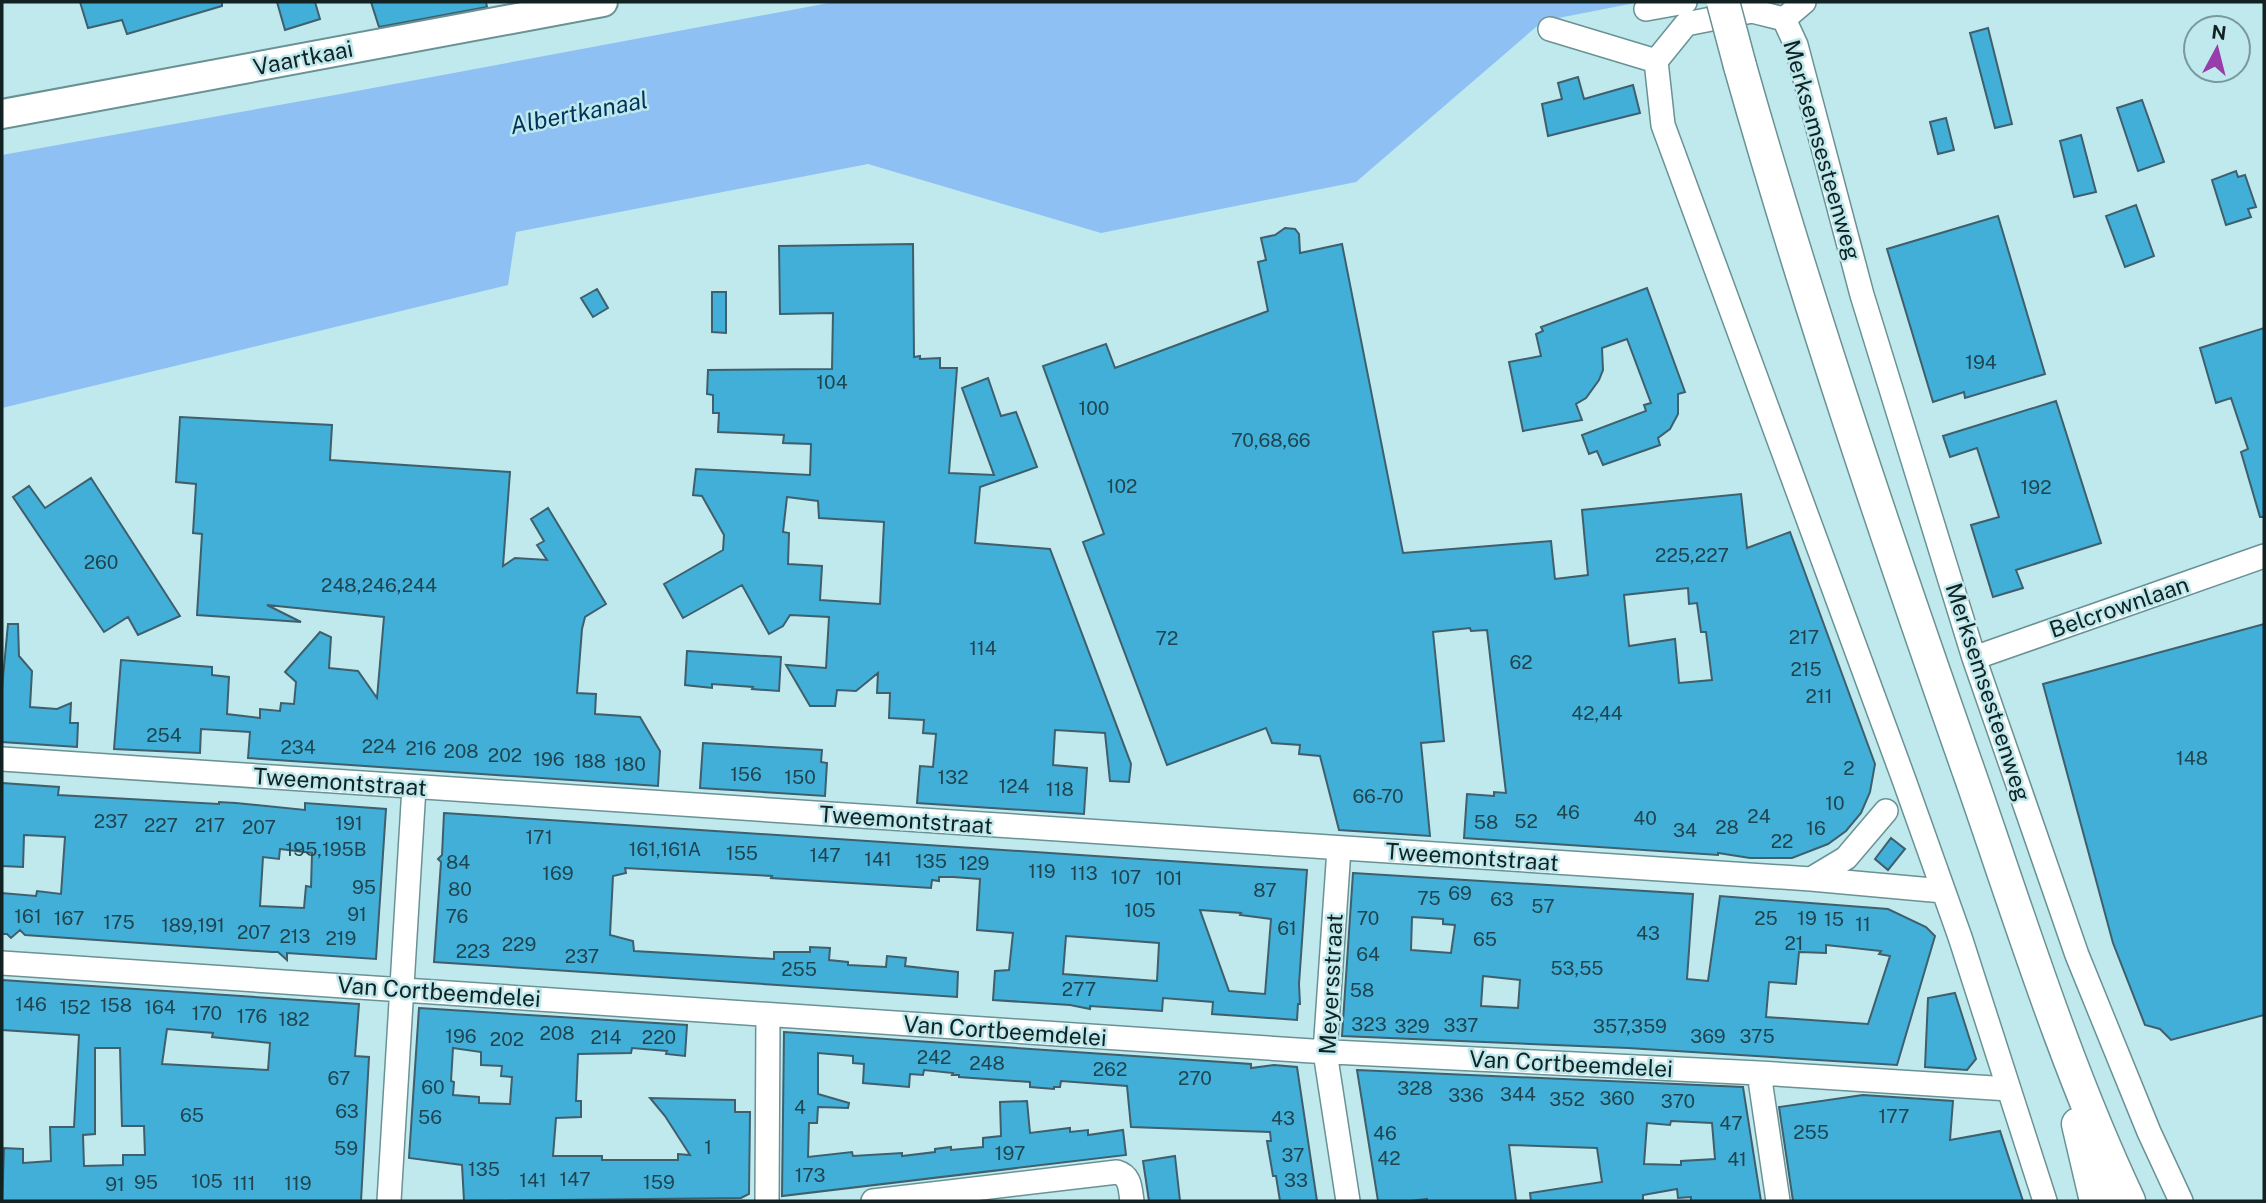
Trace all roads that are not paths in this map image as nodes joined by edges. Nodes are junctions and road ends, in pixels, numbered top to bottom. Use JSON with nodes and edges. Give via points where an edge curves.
{"nodes":[{"id":1,"x":603,"y":2,"type":"edge"},
{"id":2,"x":1723,"y":2,"type":"edge"},
{"id":3,"x":1804,"y":2,"type":"edge"},
{"id":4,"x":1646,"y":9,"type":"dead end"},
{"id":5,"x":1686,"y":13,"type":"edge"},
{"id":6,"x":1784,"y":19,"type":"junction"},
{"id":7,"x":1550,"y":29,"type":"dead end"},
{"id":8,"x":1657,"y":61,"type":"junction"},
{"id":9,"x":2,"y":114,"type":"edge"},
{"id":10,"x":2264,"y":556,"type":"edge"},
{"id":11,"x":1974,"y":658,"type":"junction"},
{"id":12,"x":2,"y":759,"type":"edge"},
{"id":13,"x":414,"y":787,"type":"junction"},
{"id":14,"x":1886,"y":811,"type":"dead end"},
{"id":15,"x":1339,"y":849,"type":"junction"},
{"id":16,"x":1811,"y":879,"type":"junction"},
{"id":17,"x":1943,"y":891,"type":"junction"},
{"id":18,"x":2,"y":963,"type":"edge"},
{"id":19,"x":403,"y":990,"type":"junction"},
{"id":20,"x":2053,"y":1014,"type":"junction"},
{"id":21,"x":768,"y":1015,"type":"junction"},
{"id":22,"x":1325,"y":1052,"type":"junction"},
{"id":23,"x":1759,"y":1073,"type":"junction"},
{"id":24,"x":2008,"y":1089,"type":"junction"},
{"id":25,"x":389,"y":1201,"type":"edge"},
{"id":26,"x":767,"y":1201,"type":"edge"},
{"id":27,"x":873,"y":1201,"type":"edge"},
{"id":28,"x":1132,"y":1201,"type":"edge"},
{"id":29,"x":1348,"y":1201,"type":"edge"},
{"id":30,"x":1778,"y":1201,"type":"edge"},
{"id":31,"x":2045,"y":1201,"type":"edge"},
{"id":32,"x":2096,"y":1201,"type":"edge"},
{"id":33,"x":2129,"y":1201,"type":"edge"},
{"id":34,"x":2182,"y":1201,"type":"edge"}],
"edges":[{"from":1,"to":9,"type":"street","name":"Vaartkaai"},
{"from":2,"to":20,"type":"main road","name":"Merksemsesteenweg","bridge":true,"via":[[1789,231],[1914,617]]},
{"from":3,"to":6,"type":"street"},
{"from":4,"to":5,"type":"street","name":"Merksemsesteenweg"},
{"from":5,"to":6,"type":"street","name":"Merksemsesteenweg","via":[[1752,11]]},
{"from":5,"to":8,"type":"street"},
{"from":6,"to":11,"type":"street","name":"Merksemsesteenweg","via":[[1796,45],[1862,295]]},
{"from":7,"to":8,"type":"street"},
{"from":8,"to":17,"type":"street","via":[[1663,125]]},
{"from":10,"to":11,"type":"street","name":"Belcrownlaan"},
{"from":11,"to":34,"type":"street","name":"Merksemsesteenweg","via":[[2077,955]]},
{"from":12,"to":13,"type":"street","name":"Tweemontstraat"},
{"from":13,"to":15,"type":"street","name":"Tweemontstraat"},
{"from":13,"to":19,"type":"street"},
{"from":14,"to":16,"type":"street","via":[[1846,858]]},
{"from":15,"to":16,"type":"street","name":"Tweemontstraat"},
{"from":15,"to":22,"type":"street","name":"Meyersstraat"},
{"from":16,"to":17,"type":"street","name":"Tweemontstraat"},
{"from":17,"to":24,"type":"street"},
{"from":18,"to":19,"type":"street","name":"Van Cortbeemdelei"},
{"from":19,"to":21,"type":"street","name":"Van Cortbeemdelei"},
{"from":19,"to":25,"type":"street"},
{"from":20,"to":32,"type":"main road","name":"Merksemsesteenweg"},
{"from":20,"to":33,"type":"main road","name":"Merksemsesteenweg"},
{"from":21,"to":22,"type":"street","name":"Van Cortbeemdelei"},
{"from":21,"to":26,"type":"street"},
{"from":22,"to":23,"type":"street","name":"Van Cortbeemdelei"},
{"from":22,"to":29,"type":"street","name":"Meyersstraat"},
{"from":23,"to":24,"type":"street","name":"Van Cortbeemdelei"},
{"from":23,"to":30,"type":"street"},
{"from":24,"to":31,"type":"street"},
{"from":27,"to":28,"type":"street","via":[[1117,1172],[1129,1181]]}]}
